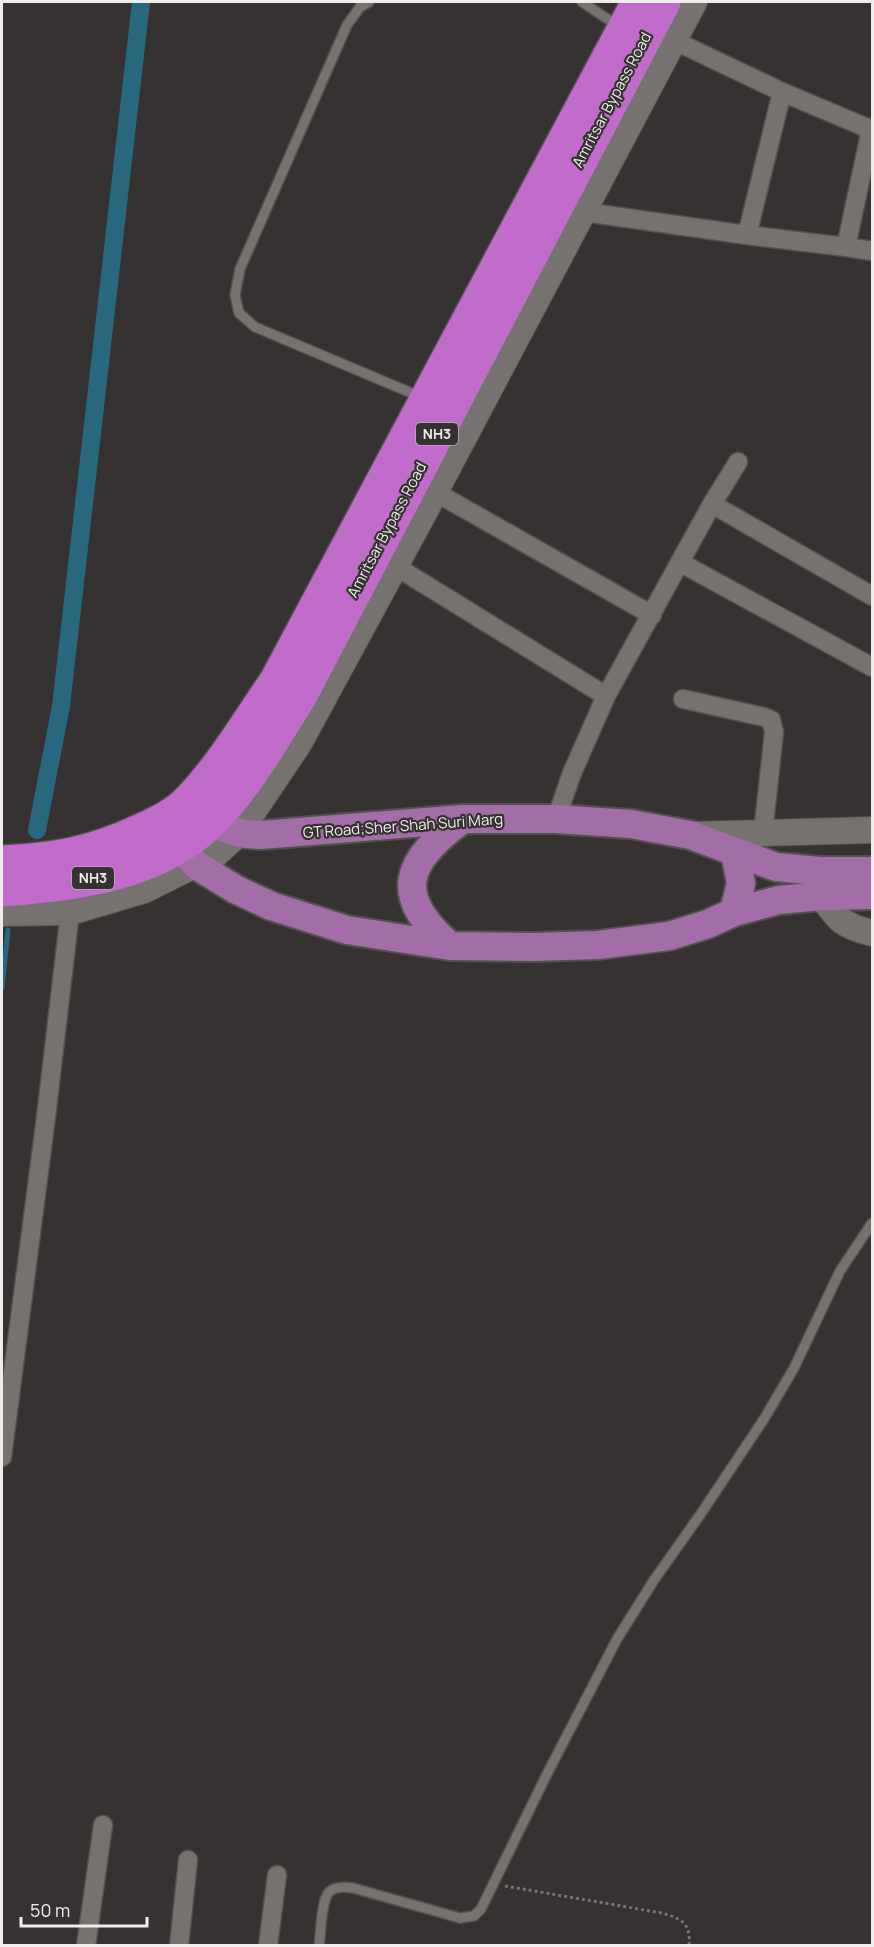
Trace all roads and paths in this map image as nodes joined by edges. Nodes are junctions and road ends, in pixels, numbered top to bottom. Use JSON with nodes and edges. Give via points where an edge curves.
{"nodes":[{"id":1,"x":369,"y":2,"type":"edge"},
{"id":2,"x":582,"y":2,"type":"edge"},
{"id":3,"x":664,"y":2,"type":"edge"},
{"id":4,"x":694,"y":2,"type":"edge"},
{"id":5,"x":630,"y":15,"type":"edge"},
{"id":6,"x":673,"y":40,"type":"junction"},
{"id":7,"x":782,"y":92,"type":"junction"},
{"id":8,"x":872,"y":129,"type":"edge"},
{"id":9,"x":584,"y":212,"type":"junction"},
{"id":10,"x":747,"y":235,"type":"junction"},
{"id":11,"x":846,"y":247,"type":"junction"},
{"id":12,"x":873,"y":251,"type":"edge"},
{"id":13,"x":426,"y":399,"type":"junction"},
{"id":14,"x":738,"y":462,"type":"dead end"},
{"id":15,"x":435,"y":492,"type":"junction"},
{"id":16,"x":712,"y":504,"type":"junction"},
{"id":17,"x":681,"y":562,"type":"junction"},
{"id":18,"x":395,"y":566,"type":"junction"},
{"id":19,"x":873,"y":596,"type":"edge"},
{"id":20,"x":652,"y":615,"type":"junction"},
{"id":21,"x":873,"y":667,"type":"edge"},
{"id":22,"x":606,"y":696,"type":"junction"},
{"id":23,"x":683,"y":699,"type":"dead end"},
{"id":24,"x":213,"y":819,"type":"junction"},
{"id":25,"x":463,"y":819,"type":"junction"},
{"id":26,"x":556,"y":819,"type":"junction"},
{"id":27,"x":873,"y":830,"type":"edge"},
{"id":28,"x":763,"y":833,"type":"junction"},
{"id":29,"x":690,"y":835,"type":"junction"},
{"id":30,"x":179,"y":844,"type":"junction"},
{"id":31,"x":735,"y":853,"type":"junction"},
{"id":32,"x":2,"y":862,"type":"edge"},
{"id":33,"x":873,"y":871,"type":"edge"},
{"id":34,"x":2,"y":891,"type":"edge"},
{"id":35,"x":873,"y":895,"type":"edge"},
{"id":36,"x":822,"y":896,"type":"junction"},
{"id":37,"x":70,"y":912,"type":"junction"},
{"id":38,"x":734,"y":912,"type":"junction"},
{"id":39,"x":2,"y":913,"type":"edge"},
{"id":40,"x":873,"y":933,"type":"edge"},
{"id":41,"x":450,"y":946,"type":"junction"},
{"id":42,"x":873,"y":1223,"type":"edge"},
{"id":43,"x":2,"y":1457,"type":"edge"},
{"id":44,"x":103,"y":1825,"type":"dead end"},
{"id":45,"x":188,"y":1860,"type":"dead end"},
{"id":46,"x":277,"y":1875,"type":"dead end"},
{"id":47,"x":494,"y":1884,"type":"junction"},
{"id":48,"x":86,"y":1946,"type":"edge"},
{"id":49,"x":179,"y":1946,"type":"edge"},
{"id":50,"x":268,"y":1946,"type":"edge"},
{"id":51,"x":319,"y":1946,"type":"edge"},
{"id":52,"x":689,"y":1946,"type":"edge"}],
"edges":[{"from":1,"to":13,"type":"lane","via":[[360,7],[347,25],[240,269],[235,295],[239,313],[255,327]]},
{"from":2,"to":5,"type":"lane"},
{"from":3,"to":24,"type":"highway","name":"Amritsar Bypass Road","number":"NH3","via":[[300,697],[237,794]]},
{"from":4,"to":6,"type":"street"},
{"from":5,"to":13,"type":"highway","name":"Amritsar Bypass Road","number":"NH3"},
{"from":6,"to":7,"type":"street"},
{"from":6,"to":9,"type":"street"},
{"from":7,"to":8,"type":"street"},
{"from":7,"to":10,"type":"street"},
{"from":8,"to":11,"type":"street"},
{"from":9,"to":10,"type":"street"},
{"from":9,"to":15,"type":"street"},
{"from":10,"to":11,"type":"street"},
{"from":11,"to":12,"type":"street"},
{"from":13,"to":24,"type":"highway","name":"Amritsar Bypass Road","number":"NH3","via":[[276,681],[217,765]]},
{"from":14,"to":16,"type":"street"},
{"from":15,"to":18,"type":"street"},
{"from":15,"to":20,"type":"street"},
{"from":16,"to":17,"type":"street"},
{"from":16,"to":19,"type":"street"},
{"from":17,"to":20,"type":"street"},
{"from":17,"to":21,"type":"street"},
{"from":18,"to":22,"type":"street"},
{"from":18,"to":24,"type":"street","via":[[299,743]]},
{"from":20,"to":22,"type":"street"},
{"from":22,"to":26,"type":"street"},
{"from":23,"to":28,"type":"street","via":[[764,717],[774,725]]},
{"from":24,"to":25,"type":"main road","name":"GT Road;Sher Shah Suri Marg","via":[[261,835]]},
{"from":24,"to":30,"type":"highway","name":"Amritsar Bypass Road","number":"NH3"},
{"from":24,"to":30,"type":"street","via":[[216,854]]},
{"from":25,"to":26,"type":"main road","name":"GT Road;Sher Shah Suri Marg"},
{"from":25,"to":41,"type":"main road","via":[[424,852],[412,885],[414,902],[422,917]]},
{"from":26,"to":29,"type":"main road","name":"GT Road;Sher Shah Suri Marg","via":[[631,824]]},
{"from":27,"to":28,"type":"street"},
{"from":28,"to":29,"type":"street"},
{"from":29,"to":31,"type":"main road","name":"GT Road;Sher Shah Suri Marg"},
{"from":30,"to":32,"type":"highway","number":"NH3","via":[[114,843],[78,854]]},
{"from":30,"to":34,"type":"highway","number":"NH3","via":[[116,873],[54,886]]},
{"from":30,"to":37,"type":"street","via":[[144,890]]},
{"from":30,"to":41,"type":"main road","via":[[235,889],[271,906],[347,930]]},
{"from":31,"to":33,"type":"main road","name":"GT Road;Sher Shah Suri Marg","via":[[776,867]]},
{"from":31,"to":38,"type":"main road","via":[[741,883]]},
{"from":35,"to":36,"type":"main road"},
{"from":36,"to":38,"type":"main road","via":[[779,900]]},
{"from":36,"to":40,"type":"street","via":[[837,919],[857,930]]},
{"from":37,"to":39,"type":"street"},
{"from":37,"to":43,"type":"street"},
{"from":38,"to":41,"type":"main road","via":[[669,936],[598,945]]},
{"from":42,"to":47,"type":"lane","via":[[840,1271],[794,1368],[764,1419],[617,1639]]},
{"from":44,"to":48,"type":"street"},
{"from":45,"to":49,"type":"street"},
{"from":46,"to":50,"type":"street"},
{"from":47,"to":51,"type":"lane","via":[[481,1909],[468,1918],[353,1888],[335,1888],[325,1900]]},
{"from":47,"to":52,"type":"path","via":[[662,1913],[683,1922],[689,1930]]}]}
